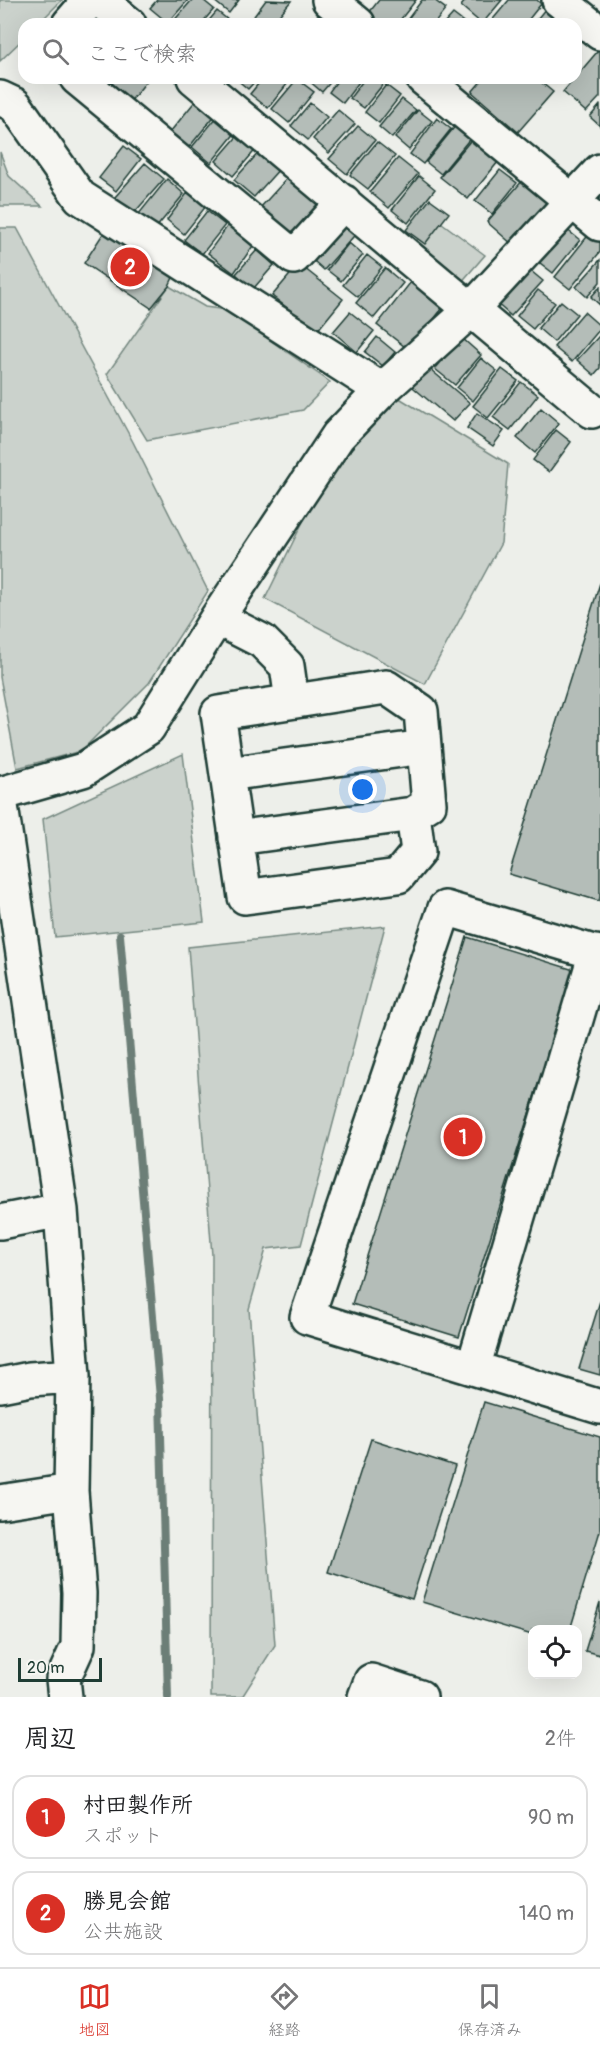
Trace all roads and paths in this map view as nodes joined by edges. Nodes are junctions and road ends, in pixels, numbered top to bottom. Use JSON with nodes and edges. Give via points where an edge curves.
{"nodes":[{"id":1,"x":90,"y":0,"type":"edge"},
{"id":2,"x":100,"y":0,"type":"edge"},
{"id":3,"x":328,"y":0,"type":"edge"},
{"id":4,"x":559,"y":0,"type":"edge"},
{"id":5,"x":74,"y":18,"type":"edge"},
{"id":6,"x":122,"y":18,"type":"edge"},
{"id":7,"x":350,"y":18,"type":"edge"},
{"id":8,"x":581,"y":18,"type":"edge"},
{"id":9,"x":582,"y":19,"type":"edge"},
{"id":10,"x":600,"y":33,"type":"edge"},
{"id":11,"x":84,"y":84,"type":"edge"},
{"id":12,"x":201,"y":84,"type":"edge"},
{"id":13,"x":430,"y":84,"type":"edge"},
{"id":14,"x":0,"y":98,"type":"edge"},
{"id":15,"x":600,"y":171,"type":"edge"},
{"id":16,"x":572,"y":201,"type":"junction"},
{"id":17,"x":344,"y":202,"type":"junction"},
{"id":18,"x":600,"y":224,"type":"edge"},
{"id":19,"x":472,"y":309,"type":"junction"},
{"id":20,"x":382,"y":390,"type":"junction"},
{"id":21,"x":592,"y":411,"type":"dead end"},
{"id":22,"x":217,"y":618,"type":"junction"},
{"id":23,"x":292,"y":701,"type":"junction"},
{"id":24,"x":424,"y":747,"type":"junction"},
{"id":25,"x":227,"y":774,"type":"junction"},
{"id":26,"x":1,"y":808,"type":"edge"},
{"id":27,"x":413,"y":814,"type":"junction"},
{"id":28,"x":236,"y":838,"type":"junction"},
{"id":29,"x":598,"y":953,"type":"edge"},
{"id":30,"x":13,"y":964,"type":"edge"},
{"id":31,"x":61,"y":1210,"type":"junction"},
{"id":32,"x":0,"y":1221,"type":"edge"},
{"id":33,"x":473,"y":1368,"type":"junction"},
{"id":34,"x":73,"y":1376,"type":"junction"},
{"id":35,"x":0,"y":1385,"type":"edge"},
{"id":36,"x":600,"y":1407,"type":"edge"},
{"id":37,"x":71,"y":1491,"type":"junction"},
{"id":38,"x":0,"y":1502,"type":"edge"},
{"id":39,"x":56,"y":1691,"type":"edge"},
{"id":40,"x":365,"y":1697,"type":"edge"},
{"id":41,"x":420,"y":1697,"type":"edge"}],
"edges":[{"from":1,"to":5,"type":"street"},
{"from":2,"to":6,"type":"street"},
{"from":3,"to":7,"type":"street"},
{"from":4,"to":8,"type":"street"},
{"from":9,"to":10,"type":"street"},
{"from":11,"to":17,"type":"street","via":[[294,257]]},
{"from":12,"to":17,"type":"street"},
{"from":13,"to":16,"type":"street"},
{"from":14,"to":20,"type":"street","via":[[15,105],[80,197]]},
{"from":15,"to":16,"type":"street"},
{"from":16,"to":18,"type":"street"},
{"from":16,"to":19,"type":"street"},
{"from":17,"to":19,"type":"street"},
{"from":19,"to":20,"type":"street"},
{"from":19,"to":21,"type":"street"},
{"from":20,"to":22,"type":"street","via":[[338,436]]},
{"from":22,"to":23,"type":"street","via":[[262,641],[287,666]]},
{"from":22,"to":26,"type":"street","via":[[148,728],[83,771]]},
{"from":23,"to":24,"type":"street","via":[[386,687],[421,711]]},
{"from":23,"to":25,"type":"street","via":[[218,713]]},
{"from":24,"to":25,"type":"street"},
{"from":24,"to":27,"type":"street","via":[[429,804]]},
{"from":25,"to":28,"type":"street"},
{"from":26,"to":30,"type":"street"},
{"from":27,"to":28,"type":"street"},
{"from":27,"to":28,"type":"street","via":[[418,852],[398,876],[245,897]]},
{"from":29,"to":33,"type":"street"},
{"from":29,"to":33,"type":"street","via":[[445,908],[307,1317]]},
{"from":30,"to":31,"type":"street","via":[[41,1082]]},
{"from":31,"to":32,"type":"street"},
{"from":31,"to":34,"type":"street"},
{"from":33,"to":36,"type":"street"},
{"from":34,"to":35,"type":"street"},
{"from":34,"to":37,"type":"street"},
{"from":37,"to":38,"type":"street"},
{"from":37,"to":39,"type":"street","via":[[79,1593],[78,1646]]},
{"from":40,"to":41,"type":"street","via":[[371,1681]]}]}
